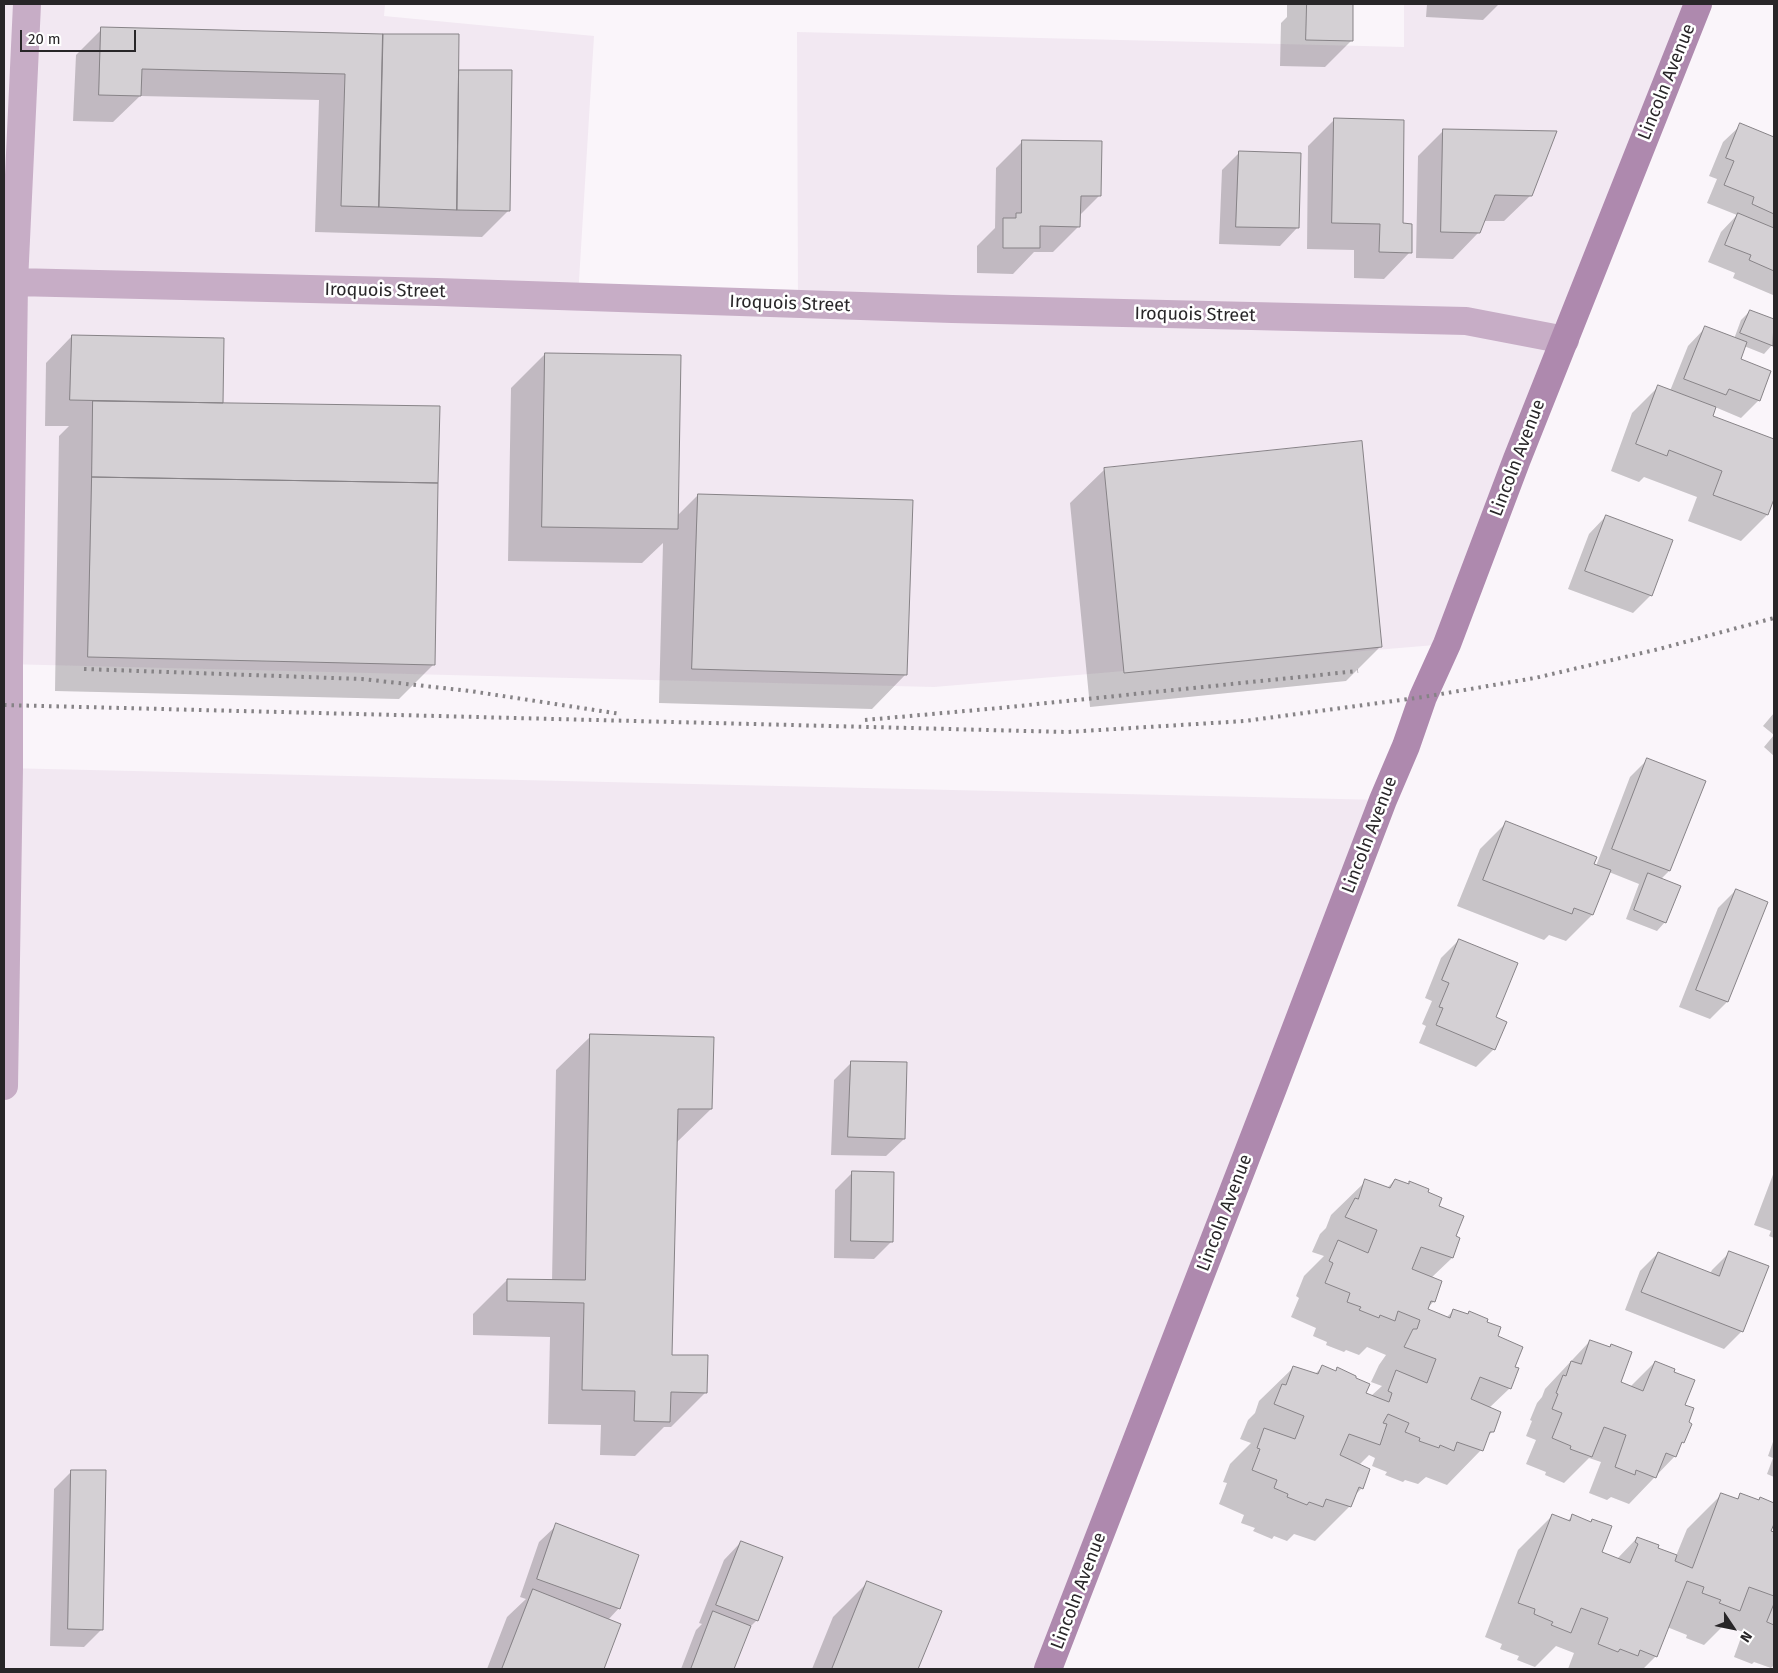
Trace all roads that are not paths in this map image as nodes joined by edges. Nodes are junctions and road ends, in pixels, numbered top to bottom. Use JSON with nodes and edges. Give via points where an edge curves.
{"nodes":[{"id":1,"x":27,"y":4,"type":"edge"},
{"id":2,"x":1698,"y":4,"type":"edge"},
{"id":3,"x":14,"y":282,"type":"junction"},
{"id":4,"x":1565,"y":340,"type":"junction"},
{"id":5,"x":4,"y":1086,"type":"edge"},
{"id":6,"x":1048,"y":1669,"type":"edge"}],
"edges":[{"from":1,"to":3,"type":"street"},
{"from":2,"to":4,"type":"main road","name":"Lincoln Avenue"},
{"from":3,"to":4,"type":"street","name":"Iroquois Street","via":[[1466,321]]},
{"from":3,"to":5,"type":"street"},
{"from":4,"to":6,"type":"main road","name":"Lincoln Avenue","via":[[1379,809]]}]}
